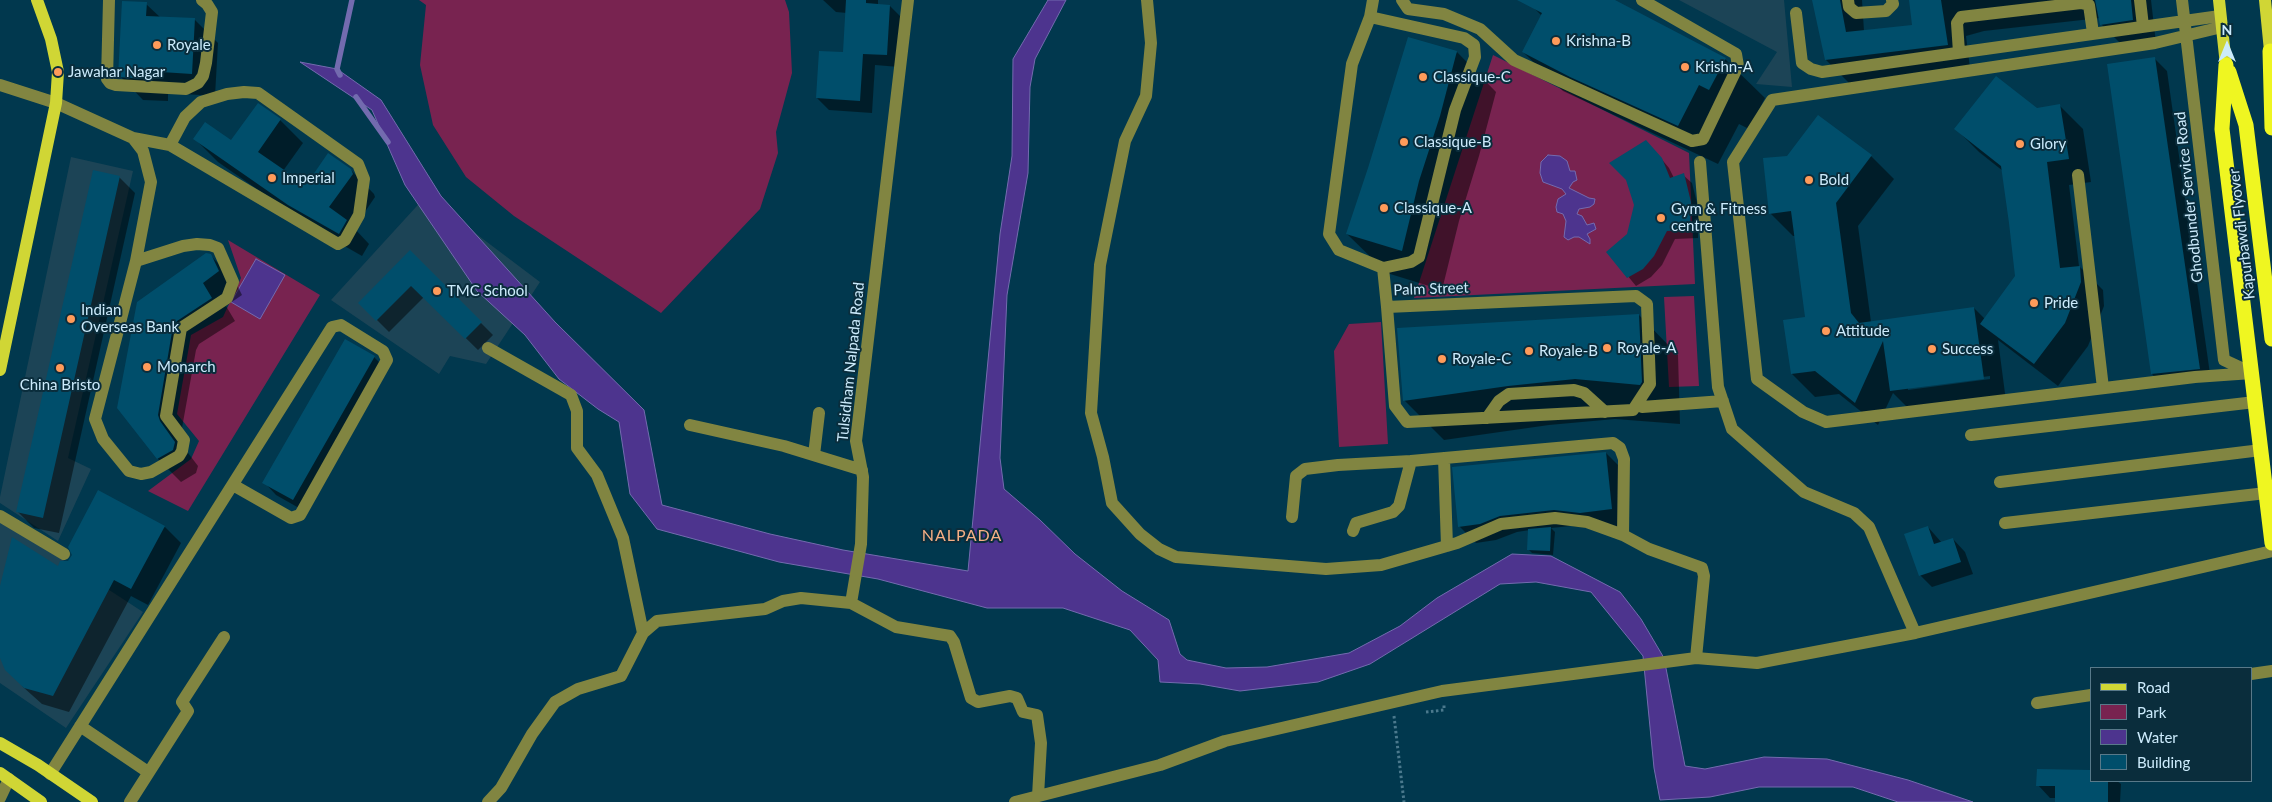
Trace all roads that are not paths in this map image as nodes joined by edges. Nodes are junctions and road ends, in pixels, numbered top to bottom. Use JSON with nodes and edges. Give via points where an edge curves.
{"nodes":[{"id":1,"x":38,"y":0,"type":"edge"},
{"id":2,"x":109,"y":0,"type":"edge"},
{"id":3,"x":202,"y":0,"type":"edge"},
{"id":4,"x":908,"y":0,"type":"edge"},
{"id":5,"x":1147,"y":0,"type":"edge"},
{"id":6,"x":1373,"y":0,"type":"edge"},
{"id":7,"x":1402,"y":0,"type":"edge"},
{"id":8,"x":1642,"y":0,"type":"edge"},
{"id":9,"x":1848,"y":0,"type":"edge"},
{"id":10,"x":1892,"y":0,"type":"edge"},
{"id":11,"x":2140,"y":0,"type":"edge"},
{"id":12,"x":2182,"y":0,"type":"edge"},
{"id":13,"x":2219,"y":0,"type":"edge"},
{"id":14,"x":2265,"y":0,"type":"edge"},
{"id":15,"x":1796,"y":13,"type":"dead end"},
{"id":16,"x":1370,"y":17,"type":"junction"},
{"id":17,"x":2185,"y":20,"type":"junction"},
{"id":18,"x":2221,"y":21,"type":"junction"},
{"id":19,"x":2143,"y":26,"type":"junction"},
{"id":20,"x":2093,"y":33,"type":"junction"},
{"id":21,"x":2187,"y":35,"type":"junction"},
{"id":22,"x":1959,"y":52,"type":"junction"},
{"id":23,"x":2271,"y":53,"type":"edge"},
{"id":24,"x":2226,"y":65,"type":"junction"},
{"id":25,"x":0,"y":85,"type":"edge"},
{"id":26,"x":186,"y":89,"type":"junction"},
{"id":27,"x":201,"y":102,"type":"junction"},
{"id":28,"x":56,"y":103,"type":"junction"},
{"id":29,"x":2272,"y":125,"type":"edge"},
{"id":30,"x":133,"y":138,"type":"junction"},
{"id":31,"x":170,"y":145,"type":"junction"},
{"id":32,"x":1700,"y":162,"type":"dead end"},
{"id":33,"x":2078,"y":175,"type":"dead end"},
{"id":34,"x":136,"y":261,"type":"junction"},
{"id":35,"x":1383,"y":268,"type":"junction"},
{"id":36,"x":1387,"y":307,"type":"junction"},
{"id":37,"x":2272,"y":339,"type":"edge"},
{"id":38,"x":488,"y":348,"type":"dead end"},
{"id":39,"x":0,"y":370,"type":"edge"},
{"id":40,"x":2252,"y":373,"type":"junction"},
{"id":41,"x":2104,"y":388,"type":"junction"},
{"id":42,"x":1723,"y":401,"type":"junction"},
{"id":43,"x":2255,"y":402,"type":"junction"},
{"id":44,"x":1637,"y":409,"type":"junction"},
{"id":45,"x":1605,"y":412,"type":"junction"},
{"id":46,"x":819,"y":413,"type":"dead end"},
{"id":47,"x":1487,"y":418,"type":"junction"},
{"id":48,"x":690,"y":425,"type":"dead end"},
{"id":49,"x":1971,"y":435,"type":"dead end"},
{"id":50,"x":2261,"y":450,"type":"junction"},
{"id":51,"x":814,"y":455,"type":"junction"},
{"id":52,"x":1444,"y":458,"type":"junction"},
{"id":53,"x":1411,"y":461,"type":"junction"},
{"id":54,"x":862,"y":470,"type":"junction"},
{"id":55,"x":2000,"y":482,"type":"dead end"},
{"id":56,"x":233,"y":485,"type":"junction"},
{"id":57,"x":2266,"y":493,"type":"junction"},
{"id":58,"x":0,"y":516,"type":"edge"},
{"id":59,"x":1292,"y":517,"type":"dead end"},
{"id":60,"x":2005,"y":523,"type":"dead end"},
{"id":61,"x":1353,"y":531,"type":"dead end"},
{"id":62,"x":1623,"y":535,"type":"junction"},
{"id":63,"x":2272,"y":543,"type":"edge"},
{"id":64,"x":1447,"y":546,"type":"junction"},
{"id":65,"x":2272,"y":551,"type":"edge"},
{"id":66,"x":64,"y":554,"type":"dead end"},
{"id":67,"x":851,"y":603,"type":"junction"},
{"id":68,"x":643,"y":632,"type":"junction"},
{"id":69,"x":1915,"y":634,"type":"junction"},
{"id":70,"x":224,"y":637,"type":"dead end"},
{"id":71,"x":1696,"y":658,"type":"junction"},
{"id":72,"x":2272,"y":671,"type":"edge"},
{"id":73,"x":2252,"y":674,"type":"edge"},
{"id":74,"x":2090,"y":695,"type":"edge"},
{"id":75,"x":2037,"y":702,"type":"dead end"},
{"id":76,"x":80,"y":726,"type":"junction"},
{"id":77,"x":0,"y":743,"type":"edge"},
{"id":78,"x":148,"y":772,"type":"junction"},
{"id":79,"x":50,"y":774,"type":"junction"},
{"id":80,"x":5,"y":776,"type":"edge"},
{"id":81,"x":1038,"y":796,"type":"junction"},
{"id":82,"x":0,"y":798,"type":"edge"},
{"id":83,"x":42,"y":802,"type":"edge"},
{"id":84,"x":92,"y":802,"type":"edge"},
{"id":85,"x":130,"y":802,"type":"edge"},
{"id":86,"x":488,"y":802,"type":"edge"},
{"id":87,"x":1015,"y":802,"type":"edge"}],
"edges":[{"from":1,"to":28,"type":"main road","via":[[58,72]]},
{"from":2,"to":26,"type":"street","via":[[106,79],[116,85]]},
{"from":3,"to":26,"type":"street","via":[[212,12],[206,63],[198,83]]},
{"from":4,"to":54,"type":"street","name":"Tulsidham Nalpada Road","via":[[856,441]]},
{"from":5,"to":64,"type":"street","via":[[1151,43],[1146,96],[1125,141],[1100,265],[1091,413],[1112,503],[1140,534],[1176,557],[1326,569],[1381,565]]},
{"from":6,"to":16,"type":"street","name":"Palm Street"},
{"from":7,"to":8,"type":"street","via":[[1408,9],[1444,14],[1480,29],[1514,60],[1692,141],[1703,139],[1738,66],[1736,54]]},
{"from":9,"to":10,"type":"street","via":[[1849,7],[1856,14],[1886,11],[1893,4]]},
{"from":11,"to":19,"type":"street"},
{"from":12,"to":17,"type":"street","name":"Ghodbunder Service Road"},
{"from":13,"to":18,"type":"main road"},
{"from":14,"to":23,"type":"main road"},
{"from":15,"to":22,"type":"street","via":[[1802,63],[1811,70],[1822,72]]},
{"from":16,"to":35,"type":"street","name":"Palm Street","via":[[1352,64],[1329,234],[1339,250]]},
{"from":16,"to":35,"type":"street","via":[[1464,38],[1474,45],[1475,57],[1455,110],[1419,257]]},
{"from":17,"to":18,"type":"street"},
{"from":17,"to":19,"type":"street"},
{"from":17,"to":21,"type":"street","name":"Ghodbunder Service Road"},
{"from":18,"to":21,"type":"street"},
{"from":18,"to":24,"type":"main road"},
{"from":19,"to":20,"type":"street"},
{"from":20,"to":22,"type":"street"},
{"from":20,"to":22,"type":"street","via":[[2089,5],[2081,3],[1961,17],[1957,23]]},
{"from":21,"to":40,"type":"street","name":"Ghodbunder Service Road","via":[[2224,360]]},
{"from":21,"to":41,"type":"street","via":[[2155,43],[1772,100],[1733,162],[1757,379],[1803,412],[1826,422]]},
{"from":23,"to":29,"type":"highway"},
{"from":24,"to":37,"type":"highway","name":"Kapurbawdi Flyover","via":[[2246,125]]},
{"from":24,"to":40,"type":"highway","via":[[2222,129]]},
{"from":25,"to":28,"type":"street"},
{"from":26,"to":27,"type":"street"},
{"from":27,"to":31,"type":"street","via":[[185,117]]},
{"from":27,"to":31,"type":"street","via":[[227,94],[258,93],[358,164],[364,179],[362,204],[345,240],[338,244],[333,242]]},
{"from":28,"to":30,"type":"street"},
{"from":28,"to":39,"type":"main road"},
{"from":30,"to":31,"type":"street"},
{"from":30,"to":34,"type":"street","via":[[142,151],[151,182]]},
{"from":32,"to":42,"type":"street","via":[[1718,387]]},
{"from":33,"to":41,"type":"street"},
{"from":34,"to":34,"type":"street","via":[[183,246],[210,245],[218,248],[233,282],[227,298],[181,328],[166,416],[184,440],[182,451],[151,472],[141,474],[129,470],[103,440],[95,419]]},
{"from":35,"to":36,"type":"street","name":"Palm Street"},
{"from":36,"to":44,"type":"street","name":"Palm Street","via":[[1636,296],[1647,304],[1650,384]]},
{"from":36,"to":47,"type":"street","via":[[1395,406],[1407,422]]},
{"from":38,"to":68,"type":"street","via":[[571,395],[577,411],[577,448],[597,475],[623,538]]},
{"from":40,"to":41,"type":"street"},
{"from":40,"to":43,"type":"highway"},
{"from":42,"to":44,"type":"street"},
{"from":42,"to":69,"type":"street","via":[[1732,429],[1804,492],[1854,512],[1869,527]]},
{"from":43,"to":49,"type":"street"},
{"from":43,"to":50,"type":"highway"},
{"from":44,"to":45,"type":"street"},
{"from":45,"to":47,"type":"street"},
{"from":45,"to":47,"type":"street","via":[[1584,394],[1574,390],[1509,394],[1498,401]]},
{"from":46,"to":51,"type":"street"},
{"from":48,"to":51,"type":"street"},
{"from":50,"to":55,"type":"street"},
{"from":50,"to":57,"type":"highway"},
{"from":51,"to":54,"type":"street"},
{"from":52,"to":53,"type":"street"},
{"from":52,"to":62,"type":"street","via":[[1613,443],[1620,448],[1624,459]]},
{"from":52,"to":64,"type":"street"},
{"from":53,"to":59,"type":"street","via":[[1305,469],[1296,476]]},
{"from":53,"to":61,"type":"street","via":[[1399,506],[1393,512],[1356,523]]},
{"from":54,"to":67,"type":"street","name":"Tulsidham Nalpada Road","via":[[861,544]]},
{"from":56,"to":56,"type":"street","via":[[332,327],[341,325],[383,352],[386,360],[300,515],[290,518]]},
{"from":56,"to":76,"type":"street"},
{"from":57,"to":60,"type":"street"},
{"from":57,"to":63,"type":"highway"},
{"from":58,"to":66,"type":"street"},
{"from":62,"to":64,"type":"street","via":[[1587,522],[1555,518],[1501,524]]},
{"from":62,"to":71,"type":"street","via":[[1649,549],[1702,568],[1704,576]]},
{"from":65,"to":69,"type":"street"},
{"from":67,"to":68,"type":"street","via":[[801,598],[765,609],[657,621]]},
{"from":67,"to":81,"type":"street","via":[[896,627],[950,636],[971,698],[978,702],[1010,696],[1017,698],[1023,712],[1038,715],[1041,743]]},
{"from":68,"to":86,"type":"street","via":[[621,676],[578,688],[555,702],[501,788]]},
{"from":69,"to":71,"type":"street","via":[[1757,663]]},
{"from":70,"to":78,"type":"street","via":[[182,702],[188,711]]},
{"from":71,"to":81,"type":"street","via":[[1442,691],[1225,741],[1160,765]]},
{"from":72,"to":73,"type":"street"},
{"from":74,"to":75,"type":"street"},
{"from":76,"to":78,"type":"street"},
{"from":76,"to":79,"type":"street"},
{"from":77,"to":79,"type":"main road"},
{"from":78,"to":85,"type":"street"},
{"from":79,"to":84,"type":"main road"},
{"from":80,"to":82,"type":"street"},
{"from":80,"to":83,"type":"main road"},
{"from":81,"to":87,"type":"street"}]}
